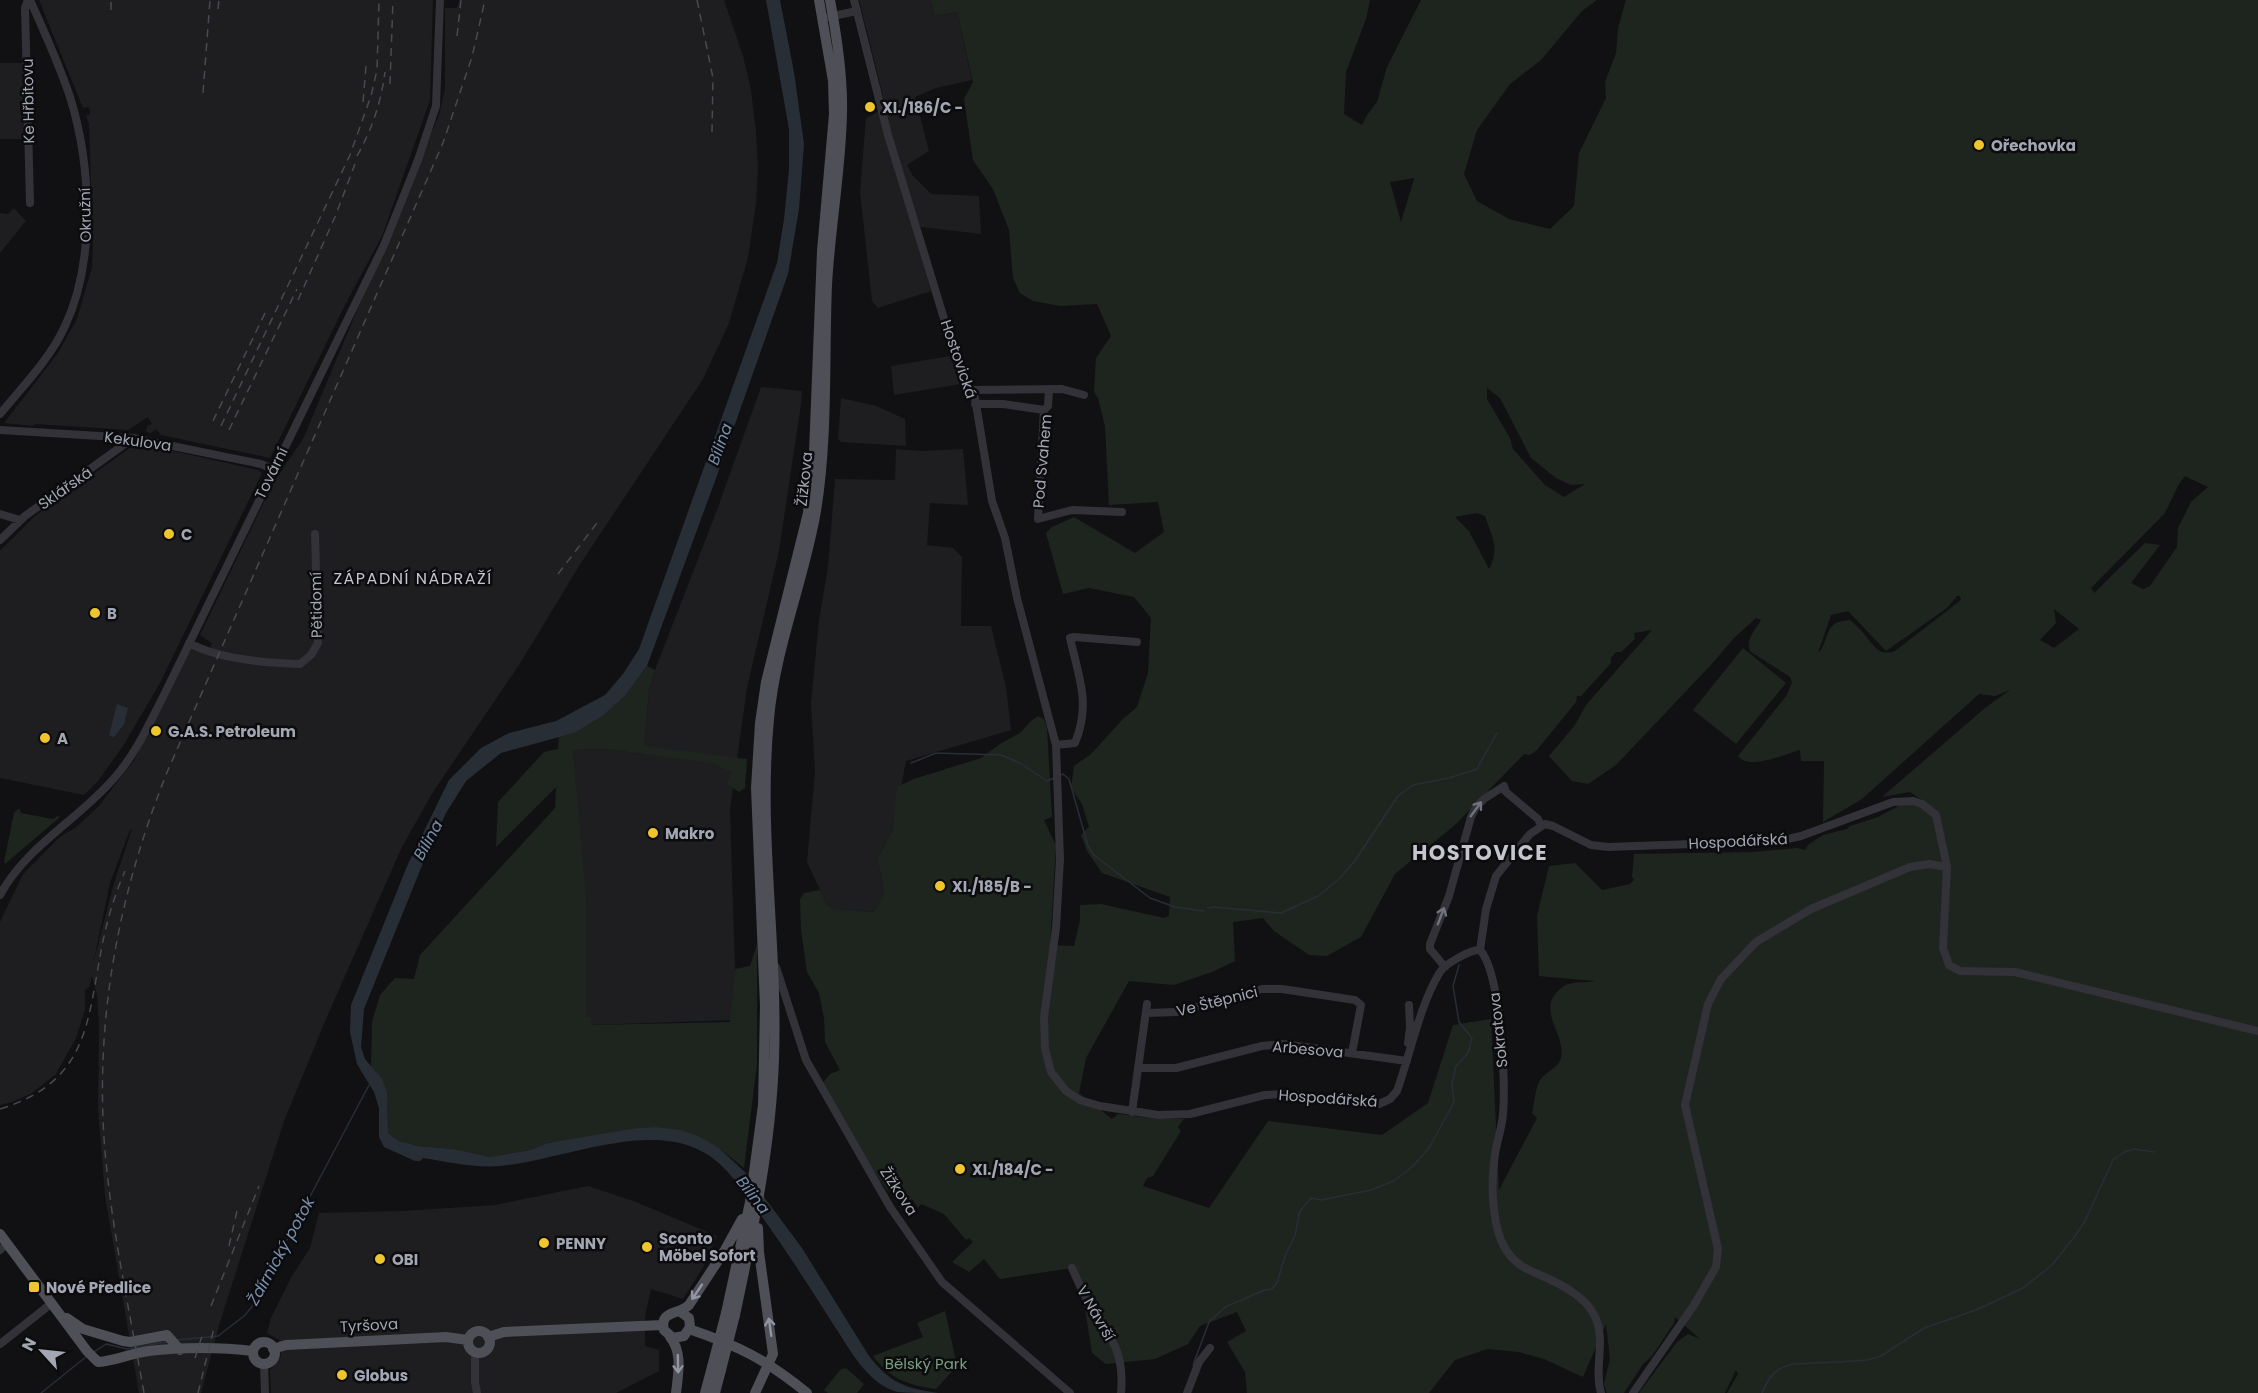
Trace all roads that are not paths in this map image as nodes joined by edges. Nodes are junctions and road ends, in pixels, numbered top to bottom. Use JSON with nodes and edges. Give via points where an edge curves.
{"nodes":[{"id":1,"x":29,"y":0,"type":"edge"},
{"id":2,"x":440,"y":0,"type":"edge"},
{"id":3,"x":819,"y":0,"type":"edge"},
{"id":4,"x":830,"y":0,"type":"edge"},
{"id":5,"x":854,"y":0,"type":"edge"},
{"id":6,"x":857,"y":11,"type":"junction"},
{"id":7,"x":833,"y":16,"type":"junction"},
{"id":8,"x":822,"y":19,"type":"junction"},
{"id":9,"x":30,"y":203,"type":"dead end"},
{"id":10,"x":1049,"y":389,"type":"junction"},
{"id":11,"x":971,"y":390,"type":"junction"},
{"id":12,"x":1084,"y":395,"type":"dead end"},
{"id":13,"x":975,"y":404,"type":"junction"},
{"id":14,"x":1044,"y":410,"type":"junction"},
{"id":15,"x":0,"y":414,"type":"edge"},
{"id":16,"x":0,"y":430,"type":"edge"},
{"id":17,"x":133,"y":438,"type":"junction"},
{"id":18,"x":273,"y":469,"type":"junction"},
{"id":19,"x":1122,"y":512,"type":"dead end"},
{"id":20,"x":0,"y":514,"type":"edge"},
{"id":21,"x":20,"y":519,"type":"junction"},
{"id":22,"x":315,"y":534,"type":"dead end"},
{"id":23,"x":0,"y":540,"type":"edge"},
{"id":24,"x":1137,"y":642,"type":"dead end"},
{"id":25,"x":189,"y":643,"type":"junction"},
{"id":26,"x":1056,"y":745,"type":"junction"},
{"id":27,"x":1541,"y":826,"type":"junction"},
{"id":28,"x":1947,"y":867,"type":"junction"},
{"id":29,"x":0,"y":895,"type":"edge"},
{"id":30,"x":1480,"y":950,"type":"junction"},
{"id":31,"x":772,"y":957,"type":"junction"},
{"id":32,"x":1445,"y":967,"type":"junction"},
{"id":33,"x":1409,"y":1005,"type":"dead end"},
{"id":34,"x":2258,"y":1031,"type":"edge"},
{"id":35,"x":1352,"y":1053,"type":"junction"},
{"id":36,"x":1408,"y":1060,"type":"junction"},
{"id":37,"x":1138,"y":1068,"type":"junction"},
{"id":38,"x":1132,"y":1112,"type":"junction"},
{"id":39,"x":750,"y":1202,"type":"junction"},
{"id":40,"x":757,"y":1213,"type":"junction"},
{"id":41,"x":0,"y":1234,"type":"edge"},
{"id":42,"x":4,"y":1247,"type":"edge"},
{"id":43,"x":1072,"y":1268,"type":"dead end"},
{"id":44,"x":52,"y":1303,"type":"junction"},
{"id":45,"x":679,"y":1311,"type":"junction"},
{"id":46,"x":730,"y":1314,"type":"junction"},
{"id":47,"x":663,"y":1325,"type":"junction"},
{"id":48,"x":689,"y":1329,"type":"junction"},
{"id":49,"x":670,"y":1336,"type":"junction"},
{"id":50,"x":488,"y":1337,"type":"junction"},
{"id":51,"x":468,"y":1340,"type":"junction"},
{"id":52,"x":1,"y":1342,"type":"edge"},
{"id":53,"x":175,"y":1343,"type":"junction"},
{"id":54,"x":273,"y":1348,"type":"junction"},
{"id":55,"x":1210,"y":1348,"type":"dead end"},
{"id":56,"x":253,"y":1351,"type":"junction"},
{"id":57,"x":475,"y":1352,"type":"junction"},
{"id":58,"x":264,"y":1364,"type":"junction"},
{"id":59,"x":769,"y":1364,"type":"junction"},
{"id":60,"x":717,"y":1368,"type":"junction"},
{"id":61,"x":265,"y":1393,"type":"edge"},
{"id":62,"x":477,"y":1393,"type":"edge"},
{"id":63,"x":676,"y":1393,"type":"edge"},
{"id":64,"x":705,"y":1393,"type":"edge"},
{"id":65,"x":715,"y":1393,"type":"edge"},
{"id":66,"x":755,"y":1393,"type":"edge"},
{"id":67,"x":807,"y":1393,"type":"edge"},
{"id":68,"x":1070,"y":1393,"type":"edge"},
{"id":69,"x":1121,"y":1393,"type":"edge"},
{"id":70,"x":1187,"y":1393,"type":"edge"},
{"id":71,"x":1601,"y":1393,"type":"edge"},
{"id":72,"x":1633,"y":1393,"type":"edge"}],
"edges":[{"from":1,"to":9,"type":"street","name":"Ke Hřbitovu","via":[[25,8]]},
{"from":1,"to":15,"type":"street","name":"Okružní","via":[[60,71],[78,128],[84,170],[86,241],[78,291],[65,326],[40,366]]},
{"from":2,"to":18,"type":"street","name":"Tovární","via":[[437,100],[418,160],[384,244]]},
{"from":3,"to":8,"type":"main road","name":"Žižkova"},
{"from":4,"to":7,"type":"main road","name":"Žižkova"},
{"from":5,"to":6,"type":"street","name":"Hostovická"},
{"from":6,"to":7,"type":"street"},
{"from":6,"to":11,"type":"street","name":"Hostovická","via":[[888,135],[957,358]]},
{"from":7,"to":8,"type":"street"},
{"from":7,"to":31,"type":"main road","name":"Žižkova","via":[[842,114],[829,252],[820,484],[774,685],[766,755]]},
{"from":8,"to":39,"type":"main road","name":"Žižkova","via":[[833,81],[834,114],[822,251],[814,452],[808,513],[762,703],[757,755],[765,1026],[763,1105]]},
{"from":10,"to":11,"type":"street"},
{"from":10,"to":12,"type":"street"},
{"from":10,"to":14,"type":"street","name":"Pod Svahem"},
{"from":11,"to":13,"type":"street","name":"Hostovická"},
{"from":13,"to":14,"type":"street"},
{"from":13,"to":26,"type":"street","name":"Hostovická","via":[[992,501],[1005,538]]},
{"from":14,"to":19,"type":"street","name":"Pod Svahem","via":[[1038,519],[1072,510]]},
{"from":16,"to":17,"type":"street","name":"Kekulova"},
{"from":17,"to":18,"type":"street","name":"Kekulova"},
{"from":17,"to":21,"type":"street","name":"Sklářská"},
{"from":18,"to":25,"type":"street","name":"Tovární"},
{"from":20,"to":21,"type":"street"},
{"from":21,"to":23,"type":"street","name":"Sklářská"},
{"from":22,"to":25,"type":"street","name":"Pětidomí","via":[[318,643],[311,655],[300,664],[219,654]]},
{"from":24,"to":26,"type":"street","via":[[1070,638],[1084,715],[1076,744]]},
{"from":25,"to":29,"type":"street","name":"Tovární","via":[[139,745],[125,764],[109,784],[22,864]]},
{"from":26,"to":38,"type":"street","name":"Hospodářská","via":[[1060,859],[1056,928],[1045,1002],[1045,1049],[1051,1071],[1066,1091],[1080,1100]]},
{"from":27,"to":28,"type":"street","name":"Hospodářská","via":[[1553,826],[1584,842],[1608,846],[1778,841],[1893,802],[1913,801],[1936,815]]},
{"from":27,"to":30,"type":"street","via":[[1496,876]]},
{"from":32,"to":27,"type":"street","one_way":true,"via":[[1430,944],[1476,807],[1504,786]]},
{"from":28,"to":34,"type":"street","name":"Hospodářská","via":[[1943,948],[1949,964],[1960,971],[2015,972]]},
{"from":28,"to":72,"type":"street","via":[[1910,867],[1811,909],[1756,942],[1721,979],[1708,1004],[1685,1105],[1718,1249],[1716,1268]]},
{"from":30,"to":32,"type":"street","name":"Hospodářská","via":[[1470,951]]},
{"from":30,"to":71,"type":"street","name":"Sokratova","via":[[1496,997],[1502,1054],[1503,1112],[1492,1186],[1497,1232],[1514,1261],[1568,1288],[1593,1312],[1598,1324],[1597,1381]]},
{"from":31,"to":40,"type":"main road","name":"Žižkova","via":[[772,1108]]},
{"from":31,"to":68,"type":"street","name":"Žižkova","via":[[806,1060],[890,1207],[942,1282]]},
{"from":32,"to":36,"type":"street","name":"Hospodářská","via":[[1428,998]]},
{"from":33,"to":36,"type":"street"},
{"from":35,"to":36,"type":"street","name":"Arbesova"},
{"from":35,"to":37,"type":"street","name":"Arbesova","via":[[1283,1044],[1176,1068]]},
{"from":35,"to":37,"type":"street","name":"Ve Štěpnici","via":[[1359,1002],[1262,989],[1177,1012],[1147,1008]]},
{"from":36,"to":38,"type":"street","name":"Hospodářská","via":[[1397,1091],[1379,1104],[1284,1094],[1190,1114]]},
{"from":37,"to":38,"type":"street"},
{"from":39,"to":45,"type":"main road","one_way":true,"via":[[721,1257],[689,1305]]},
{"from":39,"to":46,"type":"main road","name":"Žižkova"},
{"from":40,"to":46,"type":"main road"},
{"from":59,"to":40,"type":"main road","one_way":true,"via":[[773,1347]]},
{"from":41,"to":42,"type":"main road"},
{"from":42,"to":44,"type":"main road"},
{"from":43,"to":69,"type":"street","name":"V Návrší","via":[[1116,1347],[1122,1369]]},
{"from":44,"to":52,"type":"street"},
{"from":44,"to":53,"type":"main road","via":[[75,1325],[115,1339],[130,1342],[164,1335]]},
{"from":44,"to":53,"type":"main road","name":"Tyršova","via":[[98,1362]]},
{"from":45,"to":47,"type":"main road","via":[[667,1315]]},
{"from":45,"to":48,"type":"main road","via":[[689,1318]]},
{"from":46,"to":60,"type":"main road","bridge":true},
{"from":47,"to":49,"type":"main road"},
{"from":47,"to":50,"type":"main road","name":"Tyršova","via":[[504,1332]]},
{"from":48,"to":49,"type":"main road","via":[[682,1337]]},
{"from":48,"to":59,"type":"main road","via":[[735,1345]]},
{"from":49,"to":63,"type":"main road","one_way":true,"via":[[678,1353]]},
{"from":50,"to":51,"type":"main road","name":"Tyršova","via":[[478,1331]]},
{"from":50,"to":57,"type":"main road","via":[[486,1350]]},
{"from":51,"to":54,"type":"main road","name":"Tyršova","via":[[406,1338]]},
{"from":51,"to":57,"type":"main road"},
{"from":53,"to":56,"type":"main road","name":"Tyršova"},
{"from":54,"to":56,"type":"main road","name":"Tyršova","via":[[262,1343]]},
{"from":54,"to":58,"type":"main road","via":[[273,1359]]},
{"from":55,"to":70,"type":"street","via":[[1199,1362]]},
{"from":56,"to":58,"type":"main road","via":[[255,1360]]},
{"from":57,"to":62,"type":"street"},
{"from":58,"to":61,"type":"street"},
{"from":59,"to":66,"type":"main road"},
{"from":59,"to":67,"type":"main road"},
{"from":60,"to":64,"type":"main road"},
{"from":60,"to":65,"type":"main road"}]}
